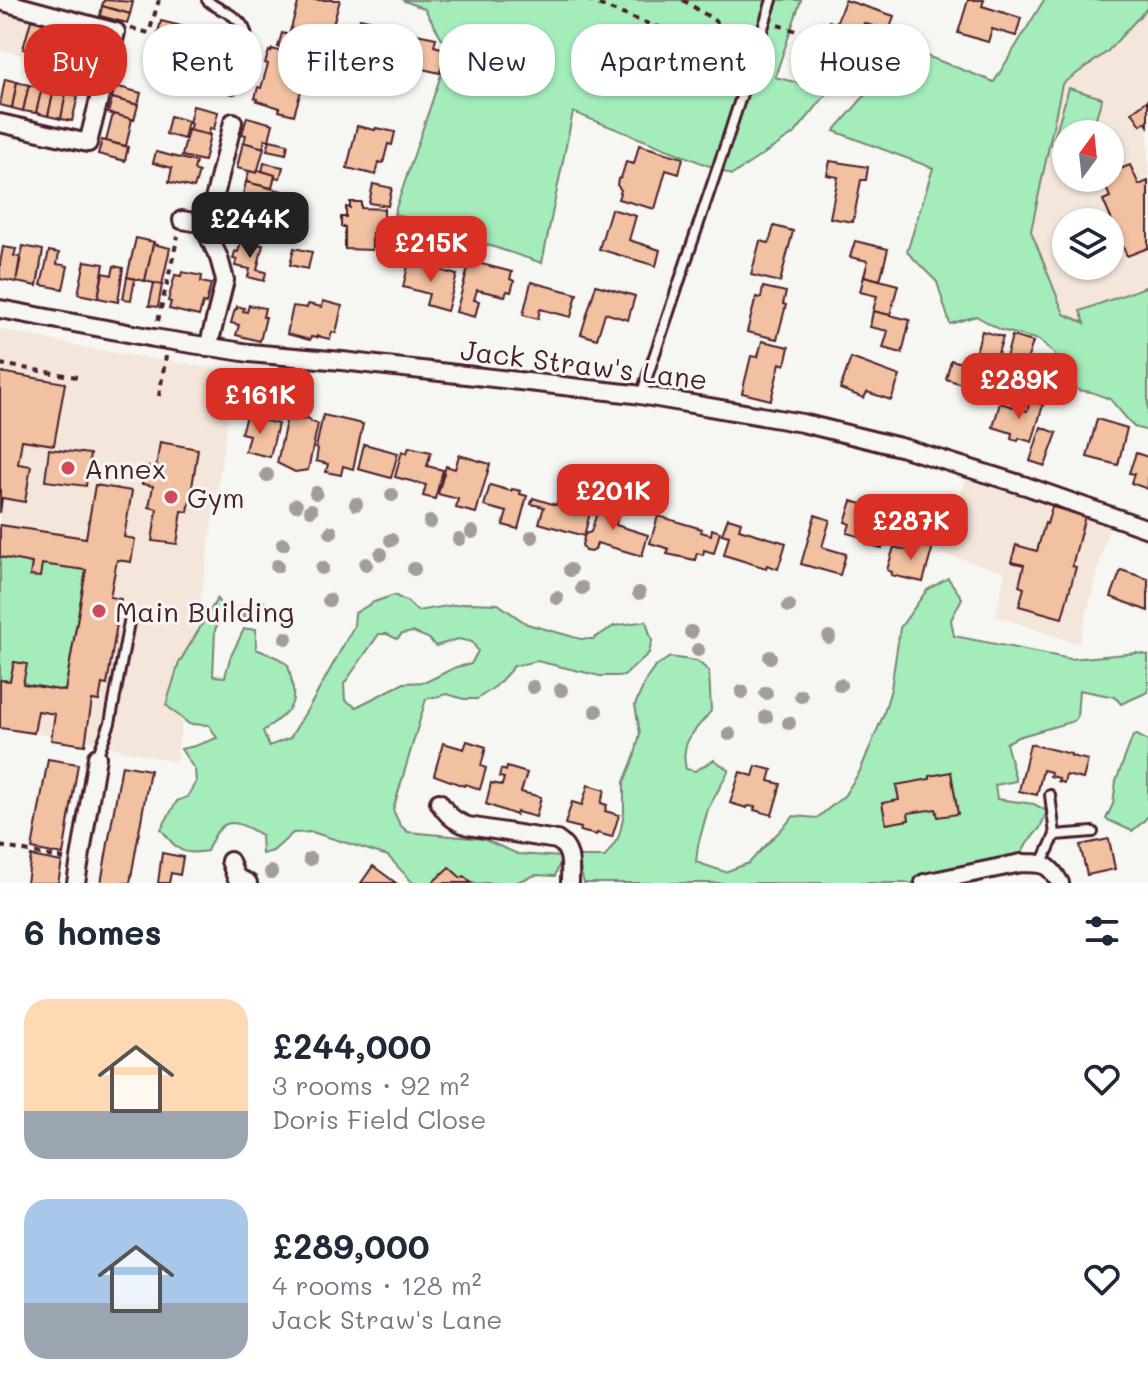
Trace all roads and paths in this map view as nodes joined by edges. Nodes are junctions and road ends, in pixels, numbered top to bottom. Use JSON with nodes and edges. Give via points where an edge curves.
{"nodes":[{"id":1,"x":207,"y":0,"type":"edge"},
{"id":2,"x":588,"y":0,"type":"edge"},
{"id":3,"x":683,"y":0,"type":"edge"},
{"id":4,"x":772,"y":0,"type":"edge"},
{"id":5,"x":0,"y":1,"type":"edge"},
{"id":6,"x":765,"y":21,"type":"junction"},
{"id":7,"x":242,"y":24,"type":"edge"},
{"id":8,"x":649,"y":24,"type":"edge"},
{"id":9,"x":717,"y":24,"type":"edge"},
{"id":10,"x":764,"y":24,"type":"edge"},
{"id":11,"x":791,"y":29,"type":"edge"},
{"id":12,"x":741,"y":96,"type":"edge"},
{"id":13,"x":233,"y":122,"type":"dead end"},
{"id":14,"x":0,"y":123,"type":"edge"},
{"id":15,"x":182,"y":220,"type":"joint"},
{"id":16,"x":206,"y":224,"type":"junction"},
{"id":17,"x":0,"y":309,"type":"edge"},
{"id":18,"x":154,"y":338,"type":"junction"},
{"id":19,"x":208,"y":348,"type":"junction"},
{"id":20,"x":166,"y":354,"type":"dead end"},
{"id":21,"x":0,"y":364,"type":"edge"},
{"id":22,"x":77,"y":377,"type":"dead end"},
{"id":23,"x":641,"y":395,"type":"junction"},
{"id":24,"x":159,"y":396,"type":"dead end"},
{"id":25,"x":1148,"y":529,"type":"edge"},
{"id":26,"x":130,"y":617,"type":"dead end"},
{"id":27,"x":97,"y":757,"type":"joint"},
{"id":28,"x":1050,"y":795,"type":"dead end"},
{"id":29,"x":439,"y":802,"type":"dead end"},
{"id":30,"x":1093,"y":832,"type":"dead end"},
{"id":31,"x":1055,"y":835,"type":"junction"},
{"id":32,"x":0,"y":846,"type":"edge"},
{"id":33,"x":230,"y":861,"type":"dead end"},
{"id":34,"x":80,"y":862,"type":"junction"},
{"id":35,"x":1042,"y":863,"type":"junction"},
{"id":36,"x":76,"y":883,"type":"edge"},
{"id":37,"x":248,"y":883,"type":"edge"},
{"id":38,"x":570,"y":883,"type":"edge"},
{"id":39,"x":924,"y":883,"type":"edge"},
{"id":40,"x":1060,"y":883,"type":"edge"}],
"edges":[{"from":1,"to":7,"type":"lane"},
{"from":2,"to":8,"type":"path"},
{"from":3,"to":9,"type":"path"},
{"from":4,"to":6,"type":"lane"},
{"from":5,"to":14,"type":"street","via":[[116,32],[88,143]]},
{"from":6,"to":10,"type":"lane"},
{"from":6,"to":11,"type":"path"},
{"from":12,"to":23,"type":"lane"},
{"from":13,"to":16,"type":"street"},
{"from":15,"to":16,"type":"street"},
{"from":15,"to":18,"type":"path"},
{"from":16,"to":19,"type":"street","via":[[225,280]]},
{"from":17,"to":18,"type":"street","name":"Jack Straw's Lane"},
{"from":18,"to":19,"type":"street","name":"Jack Straw's Lane"},
{"from":19,"to":23,"type":"street","name":"Jack Straw's Lane"},
{"from":20,"to":24,"type":"path"},
{"from":21,"to":22,"type":"path"},
{"from":23,"to":25,"type":"street","name":"Jack Straw's Lane","via":[[802,423],[904,448]]},
{"from":26,"to":27,"type":"lane","via":[[110,723]]},
{"from":27,"to":34,"type":"street"},
{"from":28,"to":31,"type":"lane"},
{"from":29,"to":38,"type":"street","via":[[455,822],[566,845]]},
{"from":30,"to":31,"type":"lane"},
{"from":31,"to":35,"type":"lane"},
{"from":32,"to":34,"type":"path"},
{"from":33,"to":37,"type":"street","via":[[236,877]]},
{"from":34,"to":36,"type":"street"},
{"from":35,"to":39,"type":"street"},
{"from":35,"to":40,"type":"street"}]}
